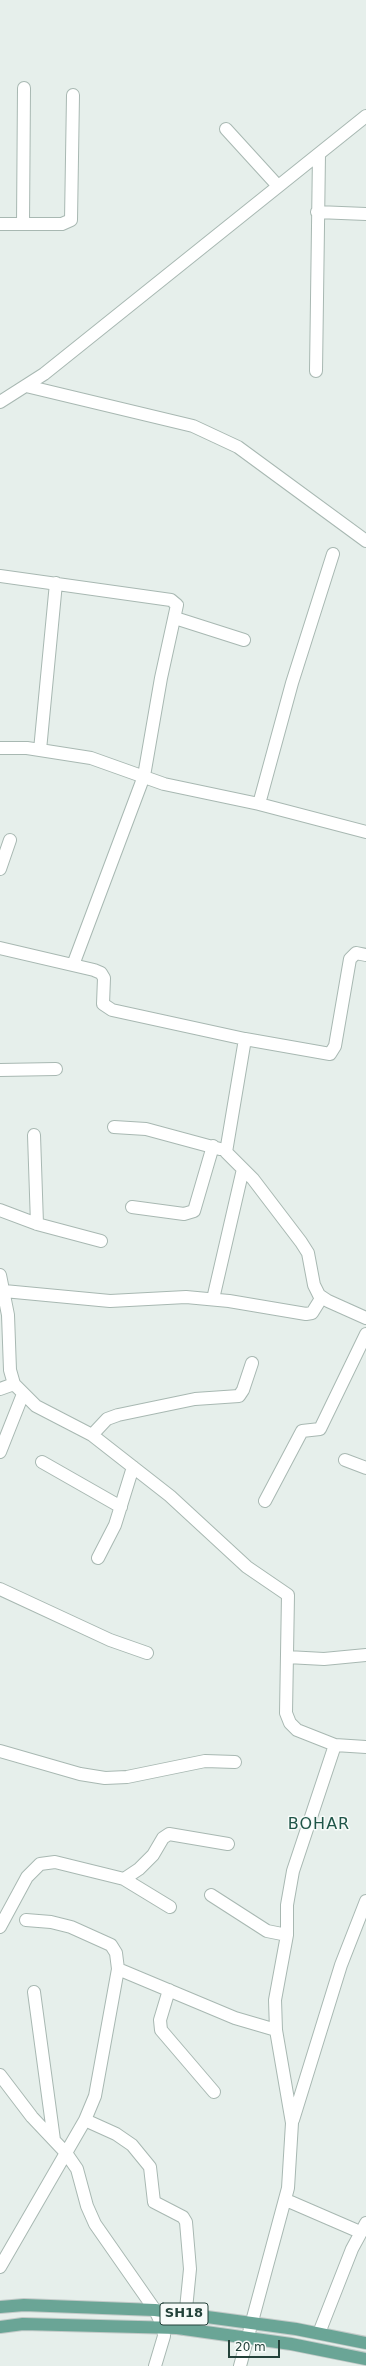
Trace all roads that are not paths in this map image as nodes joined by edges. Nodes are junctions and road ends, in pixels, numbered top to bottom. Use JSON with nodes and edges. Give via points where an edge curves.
{"nodes":[{"id":1,"x":24,"y":88,"type":"dead end"},
{"id":2,"x":73,"y":95,"type":"dead end"},
{"id":3,"x":366,"y":116,"type":"edge"},
{"id":4,"x":226,"y":129,"type":"dead end"},
{"id":5,"x":319,"y":154,"type":"junction"},
{"id":6,"x":278,"y":186,"type":"junction"},
{"id":7,"x":317,"y":212,"type":"junction"},
{"id":8,"x":366,"y":214,"type":"edge"},
{"id":9,"x":0,"y":224,"type":"edge"},
{"id":10,"x":23,"y":224,"type":"junction"},
{"id":11,"x":316,"y":371,"type":"dead end"},
{"id":12,"x":26,"y":386,"type":"junction"},
{"id":13,"x":0,"y":402,"type":"edge"},
{"id":14,"x":366,"y":541,"type":"edge"},
{"id":15,"x":333,"y":554,"type":"dead end"},
{"id":16,"x":0,"y":576,"type":"edge"},
{"id":17,"x":56,"y":583,"type":"junction"},
{"id":18,"x":174,"y":618,"type":"junction"},
{"id":19,"x":244,"y":640,"type":"dead end"},
{"id":20,"x":0,"y":748,"type":"edge"},
{"id":21,"x":40,"y":750,"type":"junction"},
{"id":22,"x":144,"y":776,"type":"junction"},
{"id":23,"x":259,"y":804,"type":"junction"},
{"id":24,"x":366,"y":832,"type":"edge"},
{"id":25,"x":10,"y":840,"type":"dead end"},
{"id":26,"x":0,"y":869,"type":"edge"},
{"id":27,"x":0,"y":948,"type":"edge"},
{"id":28,"x":366,"y":955,"type":"edge"},
{"id":29,"x":73,"y":965,"type":"junction"},
{"id":30,"x":246,"y":1039,"type":"junction"},
{"id":31,"x":56,"y":1069,"type":"dead end"},
{"id":32,"x":0,"y":1070,"type":"edge"},
{"id":33,"x":114,"y":1127,"type":"dead end"},
{"id":34,"x":34,"y":1135,"type":"dead end"},
{"id":35,"x":213,"y":1146,"type":"junction"},
{"id":36,"x":226,"y":1152,"type":"junction"},
{"id":37,"x":243,"y":1169,"type":"junction"},
{"id":38,"x":132,"y":1207,"type":"dead end"},
{"id":39,"x":0,"y":1210,"type":"edge"},
{"id":40,"x":37,"y":1224,"type":"junction"},
{"id":41,"x":101,"y":1241,"type":"dead end"},
{"id":42,"x":0,"y":1274,"type":"edge"},
{"id":43,"x":4,"y":1291,"type":"junction"},
{"id":44,"x":322,"y":1297,"type":"junction"},
{"id":45,"x":213,"y":1299,"type":"junction"},
{"id":46,"x":4,"y":1314,"type":"edge"},
{"id":47,"x":366,"y":1318,"type":"edge"},
{"id":48,"x":366,"y":1334,"type":"edge"},
{"id":49,"x":252,"y":1363,"type":"dead end"},
{"id":50,"x":14,"y":1384,"type":"junction"},
{"id":51,"x":0,"y":1390,"type":"edge"},
{"id":52,"x":23,"y":1394,"type":"junction"},
{"id":53,"x":92,"y":1434,"type":"junction"},
{"id":54,"x":0,"y":1452,"type":"edge"},
{"id":55,"x":344,"y":1460,"type":"dead end"},
{"id":56,"x":42,"y":1462,"type":"dead end"},
{"id":57,"x":133,"y":1467,"type":"junction"},
{"id":58,"x":366,"y":1468,"type":"edge"},
{"id":59,"x":264,"y":1501,"type":"dead end"},
{"id":60,"x":120,"y":1507,"type":"junction"},
{"id":61,"x":98,"y":1558,"type":"dead end"},
{"id":62,"x":0,"y":1589,"type":"edge"},
{"id":63,"x":147,"y":1653,"type":"dead end"},
{"id":64,"x":366,"y":1655,"type":"edge"},
{"id":65,"x":287,"y":1657,"type":"junction"},
{"id":66,"x":335,"y":1745,"type":"junction"},
{"id":67,"x":366,"y":1747,"type":"edge"},
{"id":68,"x":0,"y":1750,"type":"edge"},
{"id":69,"x":235,"y":1762,"type":"dead end"},
{"id":70,"x":228,"y":1844,"type":"dead end"},
{"id":71,"x":124,"y":1879,"type":"junction"},
{"id":72,"x":211,"y":1895,"type":"dead end"},
{"id":73,"x":366,"y":1901,"type":"edge"},
{"id":74,"x":170,"y":1907,"type":"dead end"},
{"id":75,"x":26,"y":1920,"type":"dead end"},
{"id":76,"x":0,"y":1927,"type":"edge"},
{"id":77,"x":287,"y":1935,"type":"junction"},
{"id":78,"x":118,"y":1969,"type":"junction"},
{"id":79,"x":169,"y":1990,"type":"junction"},
{"id":80,"x":34,"y":1992,"type":"dead end"},
{"id":81,"x":276,"y":2030,"type":"junction"},
{"id":82,"x":0,"y":2075,"type":"edge"},
{"id":83,"x":214,"y":2092,"type":"dead end"},
{"id":84,"x":85,"y":2120,"type":"junction"},
{"id":85,"x":292,"y":2123,"type":"junction"},
{"id":86,"x":54,"y":2140,"type":"junction"},
{"id":87,"x":66,"y":2153,"type":"junction"},
{"id":88,"x":286,"y":2200,"type":"junction"},
{"id":89,"x":363,"y":2227,"type":"edge"},
{"id":90,"x":0,"y":2268,"type":"edge"},
{"id":91,"x":0,"y":2307,"type":"edge"},
{"id":92,"x":155,"y":2310,"type":"junction"},
{"id":93,"x":186,"y":2314,"type":"junction"},
{"id":94,"x":251,"y":2323,"type":"junction"},
{"id":95,"x":0,"y":2327,"type":"edge"},
{"id":96,"x":163,"y":2327,"type":"junction"},
{"id":97,"x":184,"y":2329,"type":"junction"},
{"id":98,"x":319,"y":2333,"type":"junction"},
{"id":99,"x":248,"y":2338,"type":"junction"},
{"id":100,"x":366,"y":2343,"type":"edge"},
{"id":101,"x":366,"y":2359,"type":"edge"},
{"id":102,"x":155,"y":2366,"type":"edge"},
{"id":103,"x":240,"y":2366,"type":"edge"}],
"edges":[{"from":1,"to":10,"type":"street"},
{"from":2,"to":10,"type":"street","via":[[70,220],[62,224]]},
{"from":3,"to":5,"type":"street"},
{"from":4,"to":6,"type":"street"},
{"from":5,"to":6,"type":"street"},
{"from":5,"to":7,"type":"street"},
{"from":6,"to":12,"type":"street"},
{"from":7,"to":8,"type":"street"},
{"from":7,"to":11,"type":"street"},
{"from":9,"to":10,"type":"street"},
{"from":12,"to":13,"type":"street"},
{"from":12,"to":14,"type":"street","via":[[200,429],[238,446]]},
{"from":15,"to":23,"type":"street","via":[[292,683]]},
{"from":16,"to":17,"type":"street"},
{"from":17,"to":18,"type":"street","via":[[171,600],[177,605]]},
{"from":17,"to":21,"type":"street"},
{"from":18,"to":19,"type":"street"},
{"from":18,"to":22,"type":"street"},
{"from":20,"to":21,"type":"street"},
{"from":21,"to":22,"type":"street","via":[[91,758]]},
{"from":22,"to":23,"type":"street","via":[[188,790]]},
{"from":22,"to":29,"type":"street"},
{"from":23,"to":24,"type":"street"},
{"from":25,"to":26,"type":"street"},
{"from":27,"to":29,"type":"street"},
{"from":28,"to":30,"type":"street","via":[[356,953],[350,959],[335,1046],[330,1054]]},
{"from":29,"to":30,"type":"street","via":[[101,973],[104,978],[103,1004],[112,1010]]},
{"from":30,"to":36,"type":"street"},
{"from":31,"to":32,"type":"street"},
{"from":33,"to":35,"type":"street","via":[[146,1129]]},
{"from":34,"to":40,"type":"street"},
{"from":35,"to":36,"type":"street"},
{"from":35,"to":38,"type":"street","via":[[194,1210],[184,1214]]},
{"from":36,"to":37,"type":"street"},
{"from":37,"to":44,"type":"street","via":[[302,1242],[312,1265],[314,1285]]},
{"from":37,"to":45,"type":"street"},
{"from":39,"to":40,"type":"street"},
{"from":40,"to":41,"type":"street"},
{"from":42,"to":43,"type":"street"},
{"from":43,"to":45,"type":"street","via":[[110,1301],[186,1297]]},
{"from":43,"to":46,"type":"street"},
{"from":44,"to":45,"type":"street","via":[[312,1313],[306,1314]]},
{"from":44,"to":47,"type":"street"},
{"from":46,"to":50,"type":"street"},
{"from":48,"to":59,"type":"street","via":[[320,1429],[302,1431]]},
{"from":49,"to":53,"type":"street","via":[[244,1390],[238,1396],[195,1399],[118,1415],[107,1420]]},
{"from":50,"to":51,"type":"street"},
{"from":50,"to":52,"type":"street"},
{"from":52,"to":53,"type":"street","via":[[36,1406]]},
{"from":52,"to":54,"type":"street"},
{"from":53,"to":57,"type":"street"},
{"from":55,"to":58,"type":"street"},
{"from":56,"to":60,"type":"street"},
{"from":57,"to":60,"type":"street"},
{"from":57,"to":65,"type":"street","via":[[170,1496],[247,1568],[288,1595]]},
{"from":60,"to":61,"type":"street","via":[[110,1538]]},
{"from":62,"to":63,"type":"street","via":[[110,1640]]},
{"from":64,"to":65,"type":"street","via":[[324,1659]]},
{"from":65,"to":66,"type":"street","via":[[286,1713],[290,1723],[308,1736]]},
{"from":66,"to":67,"type":"street"},
{"from":66,"to":77,"type":"street","via":[[293,1871],[287,1905]]},
{"from":68,"to":69,"type":"street","via":[[80,1774],[105,1778],[127,1777],[205,1761]]},
{"from":70,"to":71,"type":"street","via":[[170,1834],[139,1869]]},
{"from":71,"to":74,"type":"street"},
{"from":71,"to":76,"type":"street","via":[[55,1862],[40,1864],[27,1877]]},
{"from":72,"to":77,"type":"street","via":[[267,1931]]},
{"from":73,"to":85,"type":"street","via":[[341,1964]]},
{"from":75,"to":78,"type":"street","via":[[71,1927],[111,1945],[116,1952]]},
{"from":77,"to":81,"type":"street","via":[[275,2000]]},
{"from":78,"to":79,"type":"street"},
{"from":78,"to":84,"type":"street","via":[[102,2066],[95,2096]]},
{"from":79,"to":81,"type":"street","via":[[235,2018]]},
{"from":79,"to":83,"type":"street","via":[[160,2026]]},
{"from":80,"to":86,"type":"street"},
{"from":81,"to":85,"type":"street"},
{"from":82,"to":86,"type":"street","via":[[32,2117]]},
{"from":84,"to":87,"type":"street"},
{"from":84,"to":93,"type":"street","via":[[116,2134],[132,2145],[150,2167],[154,2202],[183,2217],[186,2222],[190,2269]]},
{"from":85,"to":88,"type":"street"},
{"from":86,"to":87,"type":"street"},
{"from":87,"to":90,"type":"street"},
{"from":87,"to":92,"type":"street","via":[[77,2169],[87,2206],[95,2224]]},
{"from":88,"to":89,"type":"street"},
{"from":88,"to":94,"type":"street"},
{"from":89,"to":98,"type":"street"},
{"from":91,"to":92,"type":"main road","number":"SH18","via":[[24,2304]]},
{"from":92,"to":93,"type":"main road","number":"SH18"},
{"from":92,"to":96,"type":"street"},
{"from":93,"to":94,"type":"main road","number":"SH18"},
{"from":93,"to":97,"type":"street"},
{"from":94,"to":98,"type":"main road","number":"SH18"},
{"from":94,"to":99,"type":"street"},
{"from":95,"to":96,"type":"main road","number":"SH18","via":[[23,2324]]},
{"from":96,"to":97,"type":"main road","number":"SH18"},
{"from":96,"to":102,"type":"street","via":[[162,2344]]},
{"from":97,"to":99,"type":"main road","number":"SH18"},
{"from":98,"to":100,"type":"main road","number":"SH18"},
{"from":99,"to":101,"type":"main road","number":"SH18"},
{"from":99,"to":103,"type":"street"}]}
